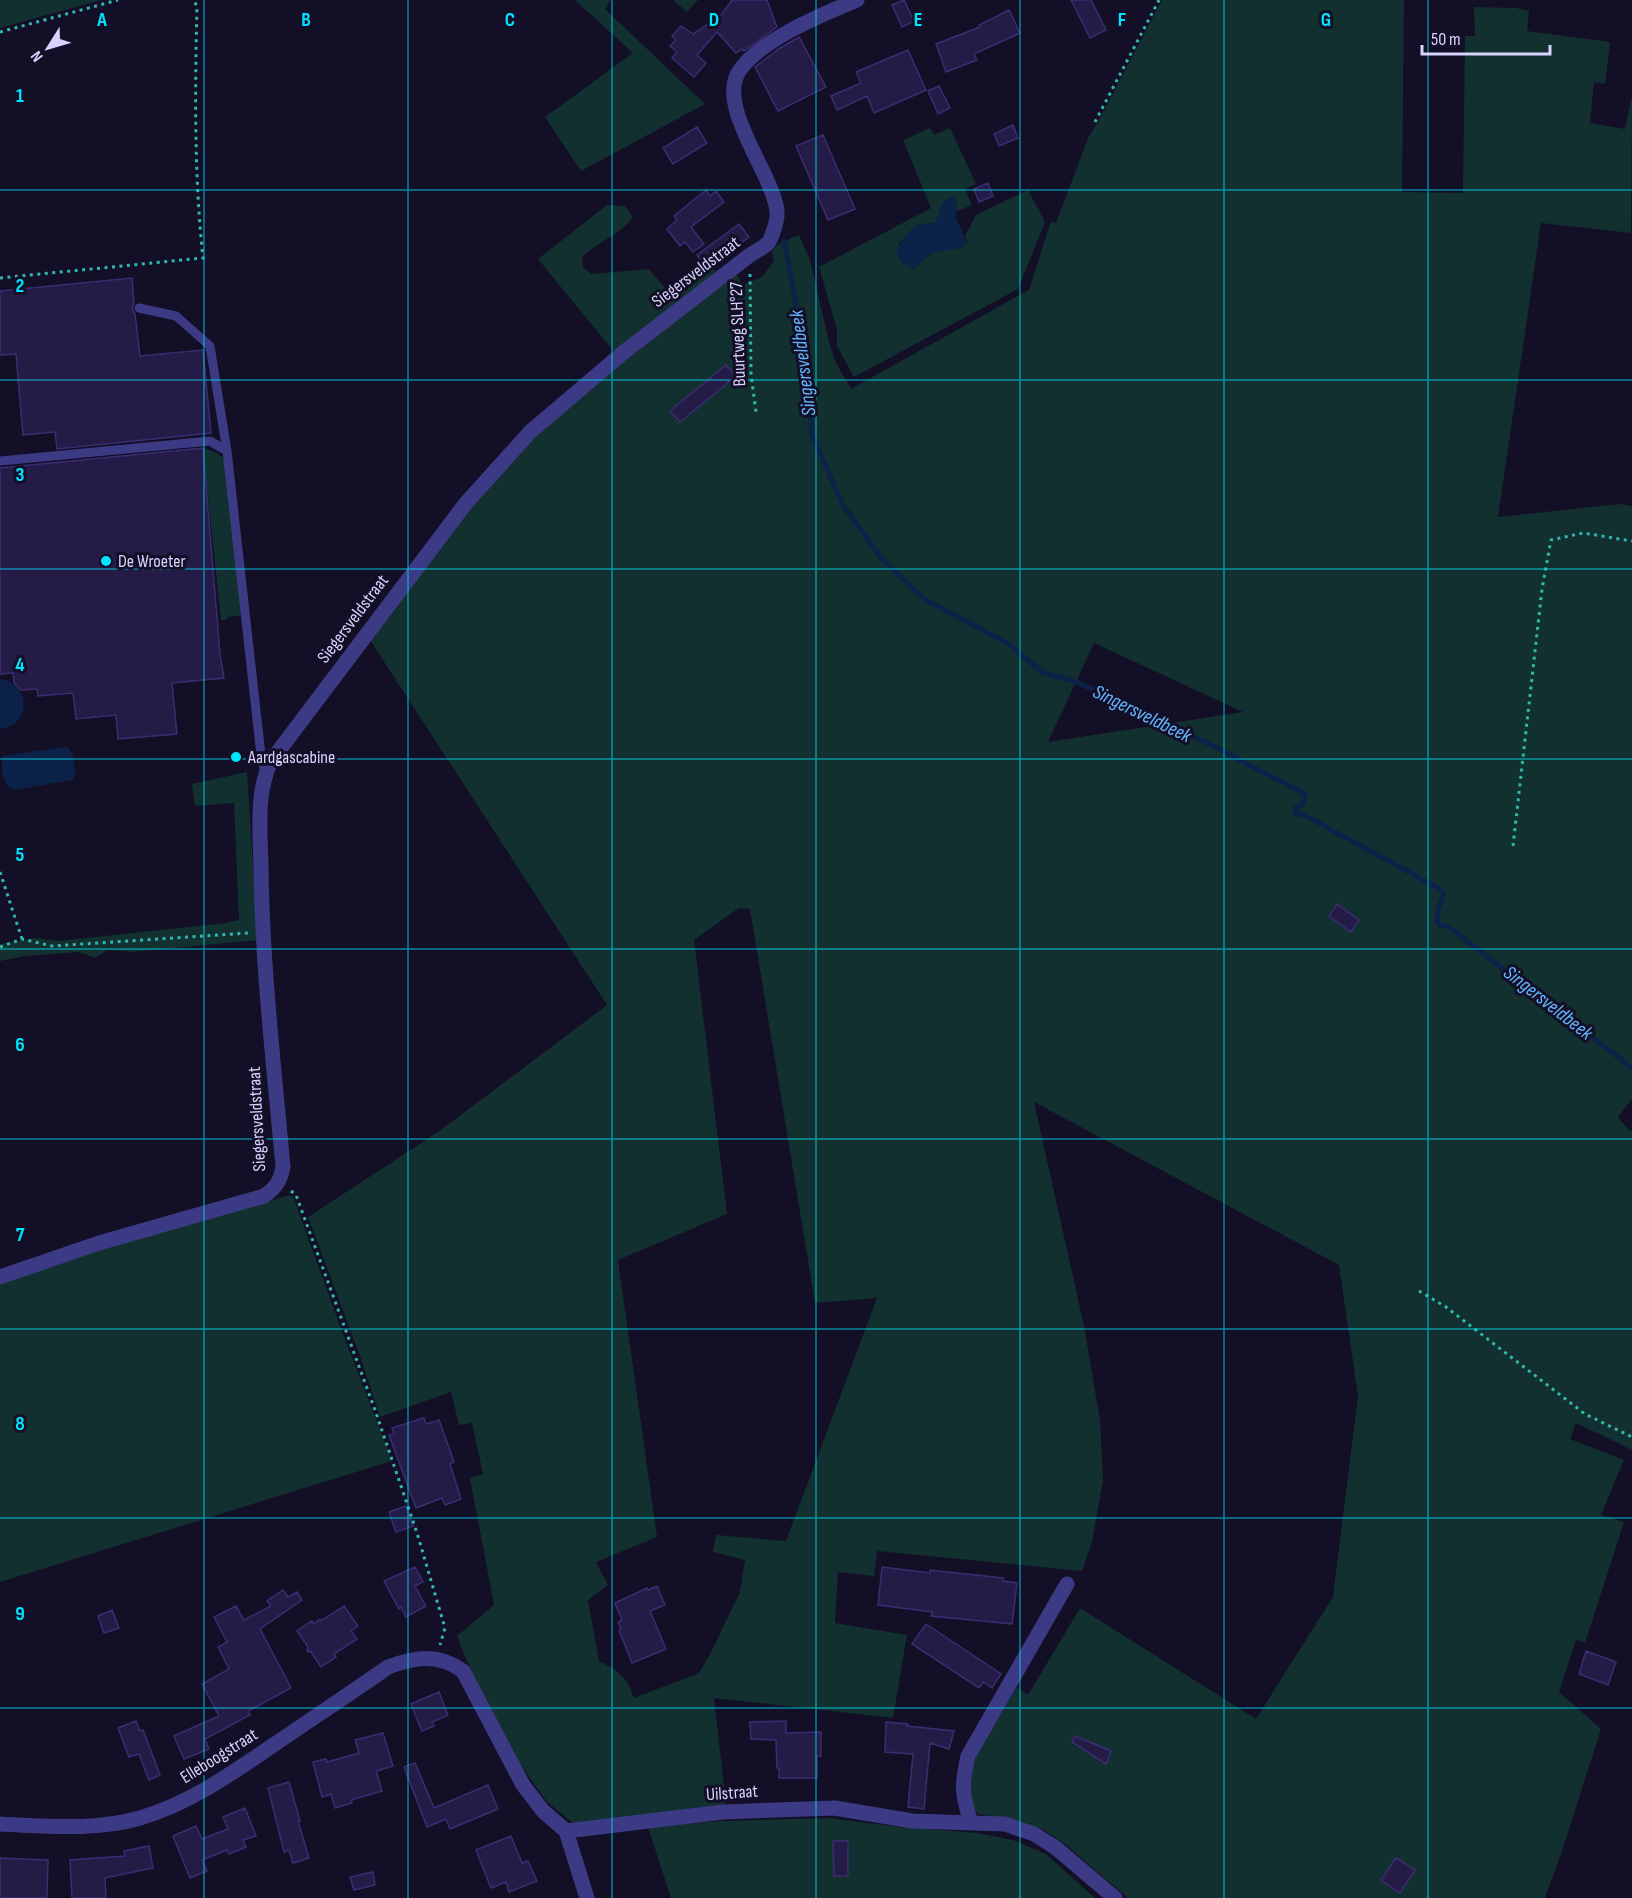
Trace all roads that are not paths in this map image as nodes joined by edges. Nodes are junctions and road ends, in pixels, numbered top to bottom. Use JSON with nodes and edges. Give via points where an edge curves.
{"nodes":[{"id":1,"x":857,"y":0,"type":"edge"},
{"id":2,"x":139,"y":308,"type":"dead end"},
{"id":3,"x":227,"y":451,"type":"junction"},
{"id":4,"x":0,"y":461,"type":"edge"},
{"id":5,"x":265,"y":773,"type":"junction"},
{"id":6,"x":0,"y":1276,"type":"edge"},
{"id":7,"x":1067,"y":1584,"type":"dead end"},
{"id":8,"x":971,"y":1823,"type":"junction"},
{"id":9,"x":0,"y":1824,"type":"edge"},
{"id":10,"x":566,"y":1831,"type":"junction"},
{"id":11,"x":587,"y":1898,"type":"edge"},
{"id":12,"x":1115,"y":1898,"type":"edge"}],
"edges":[{"from":1,"to":5,"type":"street","name":"Siegersveldstraat","via":[[807,21],[751,57],[737,75],[733,92],[736,111],[778,212],[768,243],[624,352],[530,432],[466,503]]},
{"from":2,"to":3,"type":"lane","via":[[176,316],[210,346]]},
{"from":3,"to":4,"type":"lane","via":[[210,441]]},
{"from":3,"to":5,"type":"lane"},
{"from":5,"to":6,"type":"street","name":"Siegersveldstraat","via":[[260,828],[262,932],[280,1180],[264,1196]]},
{"from":7,"to":8,"type":"street","via":[[968,1756],[962,1781]]},
{"from":8,"to":10,"type":"street","name":"Uilstraat","via":[[912,1821],[835,1808],[723,1812]]},
{"from":8,"to":12,"type":"street","name":"Uilstraat","via":[[1005,1824],[1034,1834]]},
{"from":9,"to":10,"type":"street","name":"Elleboogstraat","via":[[111,1824],[174,1806],[213,1786],[388,1667],[409,1659],[436,1659],[463,1671],[523,1785],[543,1811]]},
{"from":10,"to":11,"type":"street"}]}
